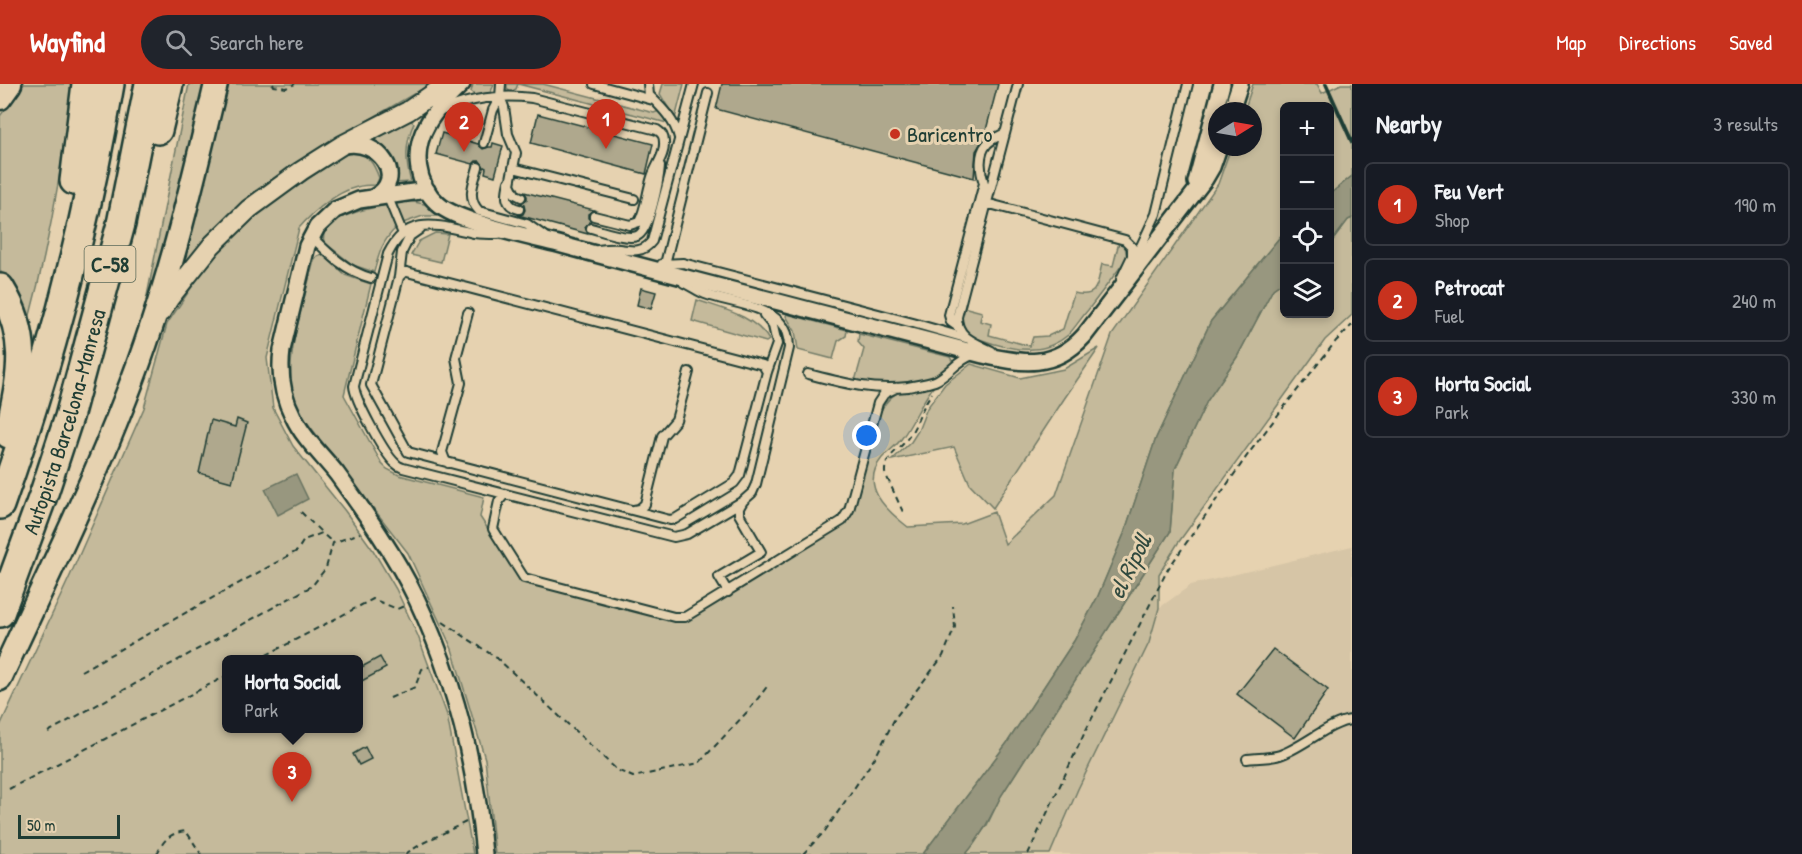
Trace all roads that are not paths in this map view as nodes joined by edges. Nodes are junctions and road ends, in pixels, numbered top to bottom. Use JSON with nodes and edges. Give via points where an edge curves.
{"nodes":[{"id":1,"x":10,"y":84,"type":"edge"},
{"id":2,"x":86,"y":84,"type":"edge"},
{"id":3,"x":110,"y":84,"type":"edge"},
{"id":4,"x":149,"y":84,"type":"edge"},
{"id":5,"x":169,"y":84,"type":"edge"},
{"id":6,"x":216,"y":84,"type":"edge"},
{"id":7,"x":447,"y":84,"type":"edge"},
{"id":8,"x":462,"y":84,"type":"edge"},
{"id":9,"x":501,"y":84,"type":"edge"},
{"id":10,"x":594,"y":84,"type":"edge"},
{"id":11,"x":648,"y":84,"type":"edge"},
{"id":12,"x":694,"y":84,"type":"edge"},
{"id":13,"x":1018,"y":84,"type":"edge"},
{"id":14,"x":1188,"y":84,"type":"edge"},
{"id":15,"x":1222,"y":84,"type":"edge"},
{"id":16,"x":1240,"y":84,"type":"edge"},
{"id":17,"x":708,"y":93,"type":"dead end"},
{"id":18,"x":500,"y":96,"type":"junction"},
{"id":19,"x":0,"y":98,"type":"edge"},
{"id":20,"x":653,"y":100,"type":"junction"},
{"id":21,"x":1234,"y":102,"type":"edge"},
{"id":22,"x":435,"y":114,"type":"junction"},
{"id":23,"x":1005,"y":133,"type":"junction"},
{"id":24,"x":484,"y":143,"type":"dead end"},
{"id":25,"x":678,"y":144,"type":"junction"},
{"id":26,"x":342,"y":146,"type":"junction"},
{"id":27,"x":1216,"y":156,"type":"edge"},
{"id":28,"x":660,"y":161,"type":"junction"},
{"id":29,"x":478,"y":167,"type":"dead end"},
{"id":30,"x":513,"y":168,"type":"junction"},
{"id":31,"x":510,"y":180,"type":"junction"},
{"id":32,"x":427,"y":190,"type":"junction"},
{"id":33,"x":381,"y":196,"type":"junction"},
{"id":34,"x":522,"y":197,"type":"dead end"},
{"id":35,"x":634,"y":199,"type":"dead end"},
{"id":36,"x":986,"y":203,"type":"junction"},
{"id":37,"x":519,"y":210,"type":"dead end"},
{"id":38,"x":594,"y":216,"type":"dead end"},
{"id":39,"x":1177,"y":216,"type":"junction"},
{"id":40,"x":445,"y":226,"type":"junction"},
{"id":41,"x":591,"y":228,"type":"dead end"},
{"id":42,"x":403,"y":234,"type":"junction"},
{"id":43,"x":311,"y":236,"type":"junction"},
{"id":44,"x":526,"y":236,"type":"junction"},
{"id":45,"x":555,"y":243,"type":"junction"},
{"id":46,"x":583,"y":251,"type":"junction"},
{"id":47,"x":1128,"y":263,"type":"junction"},
{"id":48,"x":664,"y":268,"type":"junction"},
{"id":49,"x":399,"y":277,"type":"junction"},
{"id":50,"x":372,"y":278,"type":"dead end"},
{"id":51,"x":0,"y":288,"type":"edge"},
{"id":52,"x":1109,"y":305,"type":"junction"},
{"id":53,"x":758,"y":310,"type":"junction"},
{"id":54,"x":468,"y":313,"type":"dead end"},
{"id":55,"x":958,"y":328,"type":"junction"},
{"id":56,"x":969,"y":339,"type":"junction"},
{"id":57,"x":983,"y":355,"type":"junction"},
{"id":58,"x":140,"y":358,"type":"junction"},
{"id":59,"x":1012,"y":362,"type":"junction"},
{"id":60,"x":689,"y":372,"type":"dead end"},
{"id":61,"x":767,"y":372,"type":"junction"},
{"id":62,"x":808,"y":374,"type":"dead end"},
{"id":63,"x":896,"y":388,"type":"junction"},
{"id":64,"x":37,"y":395,"type":"junction"},
{"id":65,"x":69,"y":417,"type":"junction"},
{"id":66,"x":448,"y":463,"type":"junction"},
{"id":67,"x":0,"y":484,"type":"edge"},
{"id":68,"x":510,"y":495,"type":"junction"},
{"id":69,"x":743,"y":501,"type":"junction"},
{"id":70,"x":0,"y":505,"type":"edge"},
{"id":71,"x":634,"y":510,"type":"junction"},
{"id":72,"x":728,"y":592,"type":"junction"},
{"id":73,"x":0,"y":613,"type":"edge"},
{"id":74,"x":0,"y":679,"type":"edge"},
{"id":75,"x":1352,"y":720,"type":"edge"},
{"id":76,"x":1247,"y":759,"type":"dead end"},
{"id":77,"x":484,"y":854,"type":"edge"}],
"edges":[{"from":1,"to":19,"type":"main road"},
{"from":2,"to":64,"type":"highway","via":[[80,147]]},
{"from":3,"to":64,"type":"highway","name":"Autopista Barcelona-Manresa","number":"C-58","via":[[76,250]]},
{"from":4,"to":65,"type":"highway","name":"Autopista Barcelona-Manresa","number":"C-58","via":[[121,224]]},
{"from":5,"to":65,"type":"highway","via":[[121,281]]},
{"from":6,"to":58,"type":"main road","via":[[180,231]]},
{"from":7,"to":26,"type":"street","via":[[408,111]]},
{"from":8,"to":22,"type":"street"},
{"from":9,"to":18,"type":"lane"},
{"from":10,"to":20,"type":"lane"},
{"from":11,"to":20,"type":"lane"},
{"from":12,"to":25,"type":"lane"},
{"from":13,"to":23,"type":"lane"},
{"from":14,"to":47,"type":"lane","via":[[1155,214],[1141,246]]},
{"from":15,"to":39,"type":"street","via":[[1196,182]]},
{"from":16,"to":21,"type":"street"},
{"from":17,"to":48,"type":"lane"},
{"from":18,"to":22,"type":"lane","via":[[453,105]]},
{"from":18,"to":24,"type":"lane"},
{"from":18,"to":28,"type":"lane","via":[[532,98],[657,130],[664,139]]},
{"from":18,"to":30,"type":"lane","via":[[516,153]]},
{"from":20,"to":25,"type":"lane","via":[[676,129]]},
{"from":22,"to":32,"type":"street","via":[[419,145],[418,169]]},
{"from":23,"to":36,"type":"lane"},
{"from":23,"to":55,"type":"lane","via":[[985,147],[980,165],[984,183],[950,315]]},
{"from":25,"to":46,"type":"lane","via":[[649,245],[640,250]]},
{"from":26,"to":33,"type":"street","via":[[367,145],[384,159],[389,179]]},
{"from":26,"to":58,"type":"street","via":[[278,187],[219,238],[165,304]]},
{"from":27,"to":39,"type":"street","via":[[1205,179]]},
{"from":28,"to":38,"type":"lane","via":[[652,175],[639,222],[630,225]]},
{"from":28,"to":41,"type":"lane","via":[[642,233],[626,237]]},
{"from":29,"to":45,"type":"lane","via":[[471,194],[478,211],[527,224]]},
{"from":30,"to":31,"type":"lane"},
{"from":30,"to":35,"type":"lane"},
{"from":31,"to":34,"type":"lane","via":[[512,192]]},
{"from":31,"to":37,"type":"lane","via":[[506,198],[511,207]]},
{"from":32,"to":33,"type":"street"},
{"from":32,"to":44,"type":"street","via":[[449,212]]},
{"from":33,"to":42,"type":"lane"},
{"from":33,"to":43,"type":"street","via":[[335,210]]},
{"from":36,"to":47,"type":"lane","via":[[1125,240],[1132,247]]},
{"from":36,"to":55,"type":"lane","via":[[957,317]]},
{"from":39,"to":52,"type":"street"},
{"from":40,"to":42,"type":"lane","via":[[422,225]]},
{"from":40,"to":44,"type":"lane","via":[[477,233]]},
{"from":40,"to":49,"type":"lane","via":[[426,226],[410,236],[402,252]]},
{"from":42,"to":68,"type":"lane","via":[[388,254],[354,379],[357,400],[398,466]]},
{"from":43,"to":50,"type":"lane","via":[[341,264]]},
{"from":43,"to":77,"type":"street","via":[[282,350],[285,399],[302,432],[374,528],[419,604],[443,662],[469,750]]},
{"from":44,"to":45,"type":"street"},
{"from":45,"to":46,"type":"street"},
{"from":46,"to":48,"type":"street","via":[[639,266]]},
{"from":47,"to":52,"type":"lane"},
{"from":48,"to":53,"type":"lane","via":[[704,294]]},
{"from":48,"to":56,"type":"lane","via":[[683,263]]},
{"from":48,"to":57,"type":"street"},
{"from":49,"to":61,"type":"lane","via":[[407,272],[764,365]]},
{"from":49,"to":66,"type":"lane","via":[[371,386],[408,452]]},
{"from":51,"to":67,"type":"highway","via":[[16,320],[21,353]]},
{"from":52,"to":59,"type":"street","via":[[1068,351],[1036,362]]},
{"from":53,"to":61,"type":"lane","via":[[771,322],[777,337]]},
{"from":53,"to":69,"type":"lane","via":[[780,322],[787,333],[789,348],[756,484]]},
{"from":54,"to":66,"type":"lane","via":[[456,358],[460,383],[442,452]]},
{"from":55,"to":56,"type":"lane"},
{"from":56,"to":59,"type":"lane"},
{"from":57,"to":59,"type":"street"},
{"from":57,"to":63,"type":"lane","via":[[966,357],[929,383]]},
{"from":58,"to":74,"type":"main road","via":[[82,500]]},
{"from":60,"to":71,"type":"lane","via":[[676,420],[662,435],[645,504]]},
{"from":61,"to":71,"type":"lane","via":[[738,480],[673,520]]},
{"from":62,"to":63,"type":"lane","via":[[860,387]]},
{"from":63,"to":72,"type":"lane","via":[[884,394],[878,403],[849,510],[842,521]]},
{"from":64,"to":70,"type":"highway","name":"Autopista Barcelona-Manresa","number":"C-58"},
{"from":65,"to":73,"type":"highway","name":"Autopista Barcelona-Manresa","number":"C-58"},
{"from":66,"to":71,"type":"lane"},
{"from":68,"to":69,"type":"lane","via":[[674,537],[687,534]]},
{"from":68,"to":72,"type":"lane","via":[[500,498],[493,529],[524,578],[680,618]]},
{"from":69,"to":72,"type":"lane","via":[[738,511],[761,552],[719,577]]},
{"from":75,"to":76,"type":"lane","via":[[1343,720],[1280,755]]}]}
